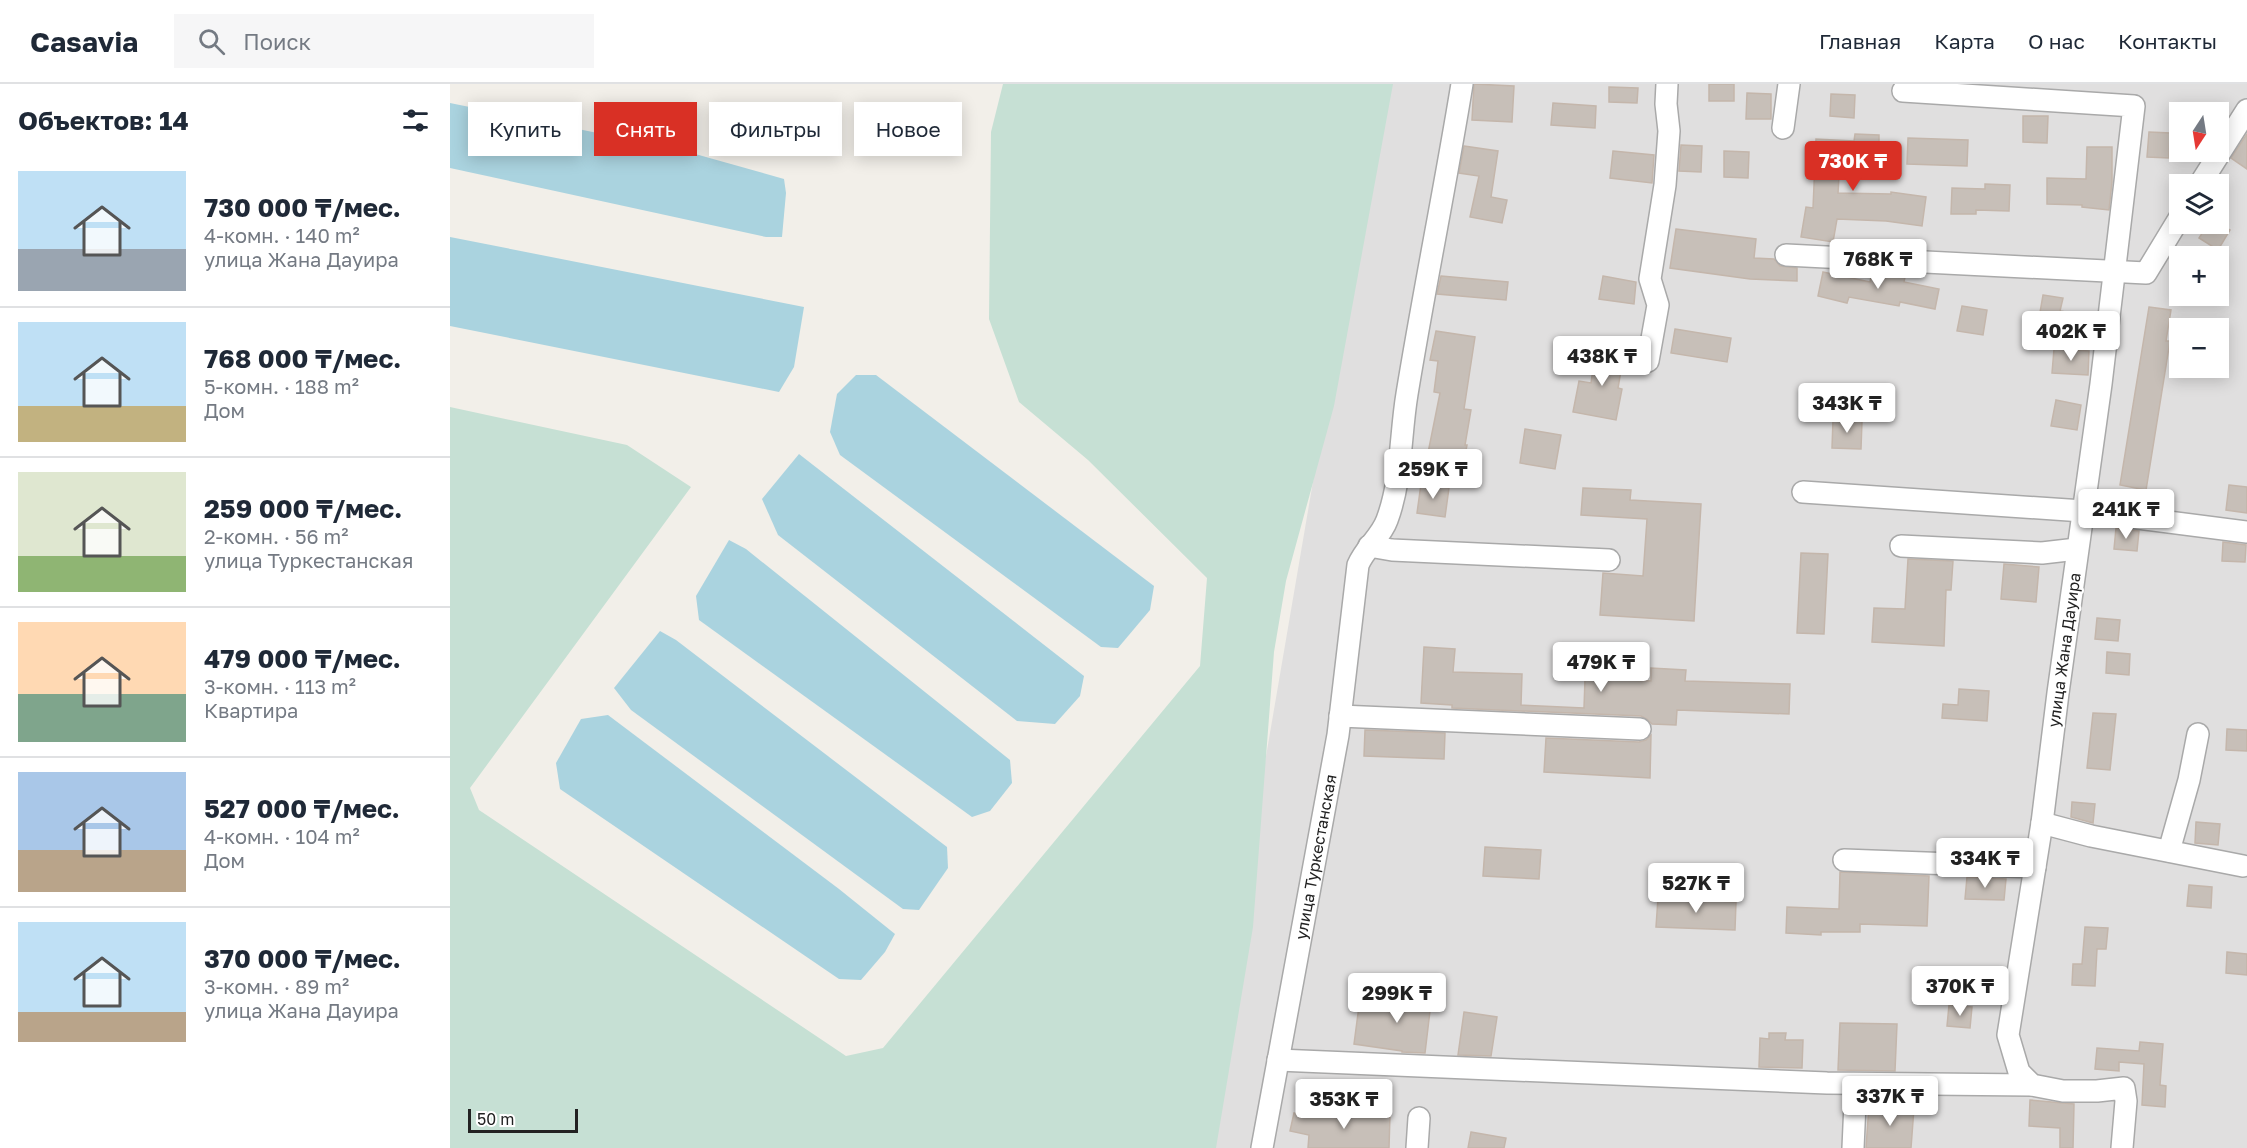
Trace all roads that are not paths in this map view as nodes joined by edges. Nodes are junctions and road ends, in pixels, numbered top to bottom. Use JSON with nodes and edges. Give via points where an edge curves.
{"nodes":[{"id":1,"x":1462,"y":84,"type":"edge"},
{"id":2,"x":1667,"y":84,"type":"edge"},
{"id":3,"x":1789,"y":84,"type":"edge"},
{"id":4,"x":1903,"y":91,"type":"dead end"},
{"id":5,"x":2247,"y":110,"type":"edge"},
{"id":6,"x":1783,"y":128,"type":"dead end"},
{"id":7,"x":2206,"y":174,"type":"edge"},
{"id":8,"x":2170,"y":234,"type":"edge"},
{"id":9,"x":1786,"y":255,"type":"dead end"},
{"id":10,"x":2115,"y":272,"type":"junction"},
{"id":11,"x":1648,"y":361,"type":"dead end"},
{"id":12,"x":1803,"y":492,"type":"dead end"},
{"id":13,"x":2083,"y":511,"type":"junction"},
{"id":14,"x":2247,"y":532,"type":"edge"},
{"id":15,"x":1369,"y":546,"type":"junction"},
{"id":16,"x":1901,"y":546,"type":"dead end"},
{"id":17,"x":2077,"y":549,"type":"junction"},
{"id":18,"x":1609,"y":560,"type":"dead end"},
{"id":19,"x":1340,"y":716,"type":"junction"},
{"id":20,"x":1640,"y":729,"type":"dead end"},
{"id":21,"x":2198,"y":734,"type":"dead end"},
{"id":22,"x":2042,"y":823,"type":"junction"},
{"id":23,"x":2169,"y":851,"type":"junction"},
{"id":24,"x":1844,"y":860,"type":"dead end"},
{"id":25,"x":2243,"y":866,"type":"dead end"},
{"id":26,"x":2034,"y":867,"type":"junction"},
{"id":27,"x":1278,"y":1060,"type":"junction"},
{"id":28,"x":2032,"y":1085,"type":"junction"},
{"id":29,"x":1855,"y":1103,"type":"dead end"},
{"id":30,"x":1419,"y":1118,"type":"dead end"},
{"id":31,"x":1262,"y":1148,"type":"edge"},
{"id":32,"x":1417,"y":1148,"type":"edge"},
{"id":33,"x":1852,"y":1148,"type":"edge"},
{"id":34,"x":2122,"y":1148,"type":"edge"}],
"edges":[{"from":1,"to":15,"type":"street","via":[[1407,396],[1395,495],[1386,523]]},
{"from":2,"to":11,"type":"street","via":[[1670,131],[1650,279],[1658,306]]},
{"from":3,"to":6,"type":"street"},
{"from":4,"to":10,"type":"street","name":"улица Жана Дауира","via":[[2134,106]]},
{"from":5,"to":7,"type":"street"},
{"from":8,"to":10,"type":"street","via":[[2146,273]]},
{"from":9,"to":10,"type":"street"},
{"from":10,"to":13,"type":"street","name":"улица Жана Дауира"},
{"from":12,"to":13,"type":"street"},
{"from":13,"to":14,"type":"street"},
{"from":13,"to":17,"type":"street","name":"улица Жана Дауира"},
{"from":15,"to":18,"type":"street"},
{"from":15,"to":19,"type":"street","name":"улица Туркестанская","via":[[1358,565]]},
{"from":16,"to":17,"type":"street","via":[[2042,553]]},
{"from":17,"to":22,"type":"street","name":"улица Жана Дауира"},
{"from":19,"to":20,"type":"street"},
{"from":19,"to":27,"type":"street","name":"улица Туркестанская"},
{"from":21,"to":23,"type":"street"},
{"from":22,"to":23,"type":"street"},
{"from":22,"to":26,"type":"street","name":"улица Жана Дауира"},
{"from":23,"to":25,"type":"street"},
{"from":24,"to":26,"type":"street"},
{"from":26,"to":28,"type":"street","name":"улица Жана Дауира","via":[[2008,1035],[2019,1072]]},
{"from":27,"to":28,"type":"street","via":[[1827,1083]]},
{"from":27,"to":31,"type":"street","name":"улица Туркестанская"},
{"from":28,"to":34,"type":"street","via":[[2062,1091],[2124,1088]]},
{"from":29,"to":33,"type":"street"},
{"from":30,"to":32,"type":"street"}]}
